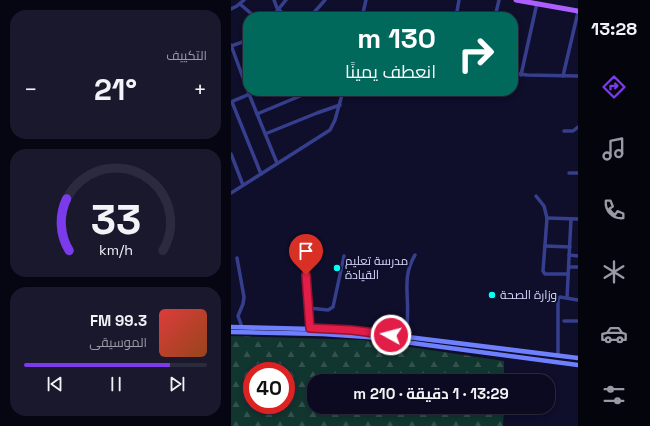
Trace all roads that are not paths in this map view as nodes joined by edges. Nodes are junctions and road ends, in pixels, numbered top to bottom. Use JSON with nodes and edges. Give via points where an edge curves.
{"nodes":[{"id":1,"x":244,"y":0,"type":"edge"},
{"id":2,"x":274,"y":0,"type":"edge"},
{"id":3,"x":286,"y":0,"type":"edge"},
{"id":4,"x":317,"y":0,"type":"edge"},
{"id":5,"x":325,"y":0,"type":"edge"},
{"id":6,"x":366,"y":0,"type":"edge"},
{"id":7,"x":459,"y":0,"type":"edge"},
{"id":8,"x":499,"y":0,"type":"edge"},
{"id":9,"x":516,"y":0,"type":"edge"},
{"id":10,"x":537,"y":3,"type":"junction"},
{"id":11,"x":240,"y":4,"type":"junction"},
{"id":12,"x":321,"y":4,"type":"junction"},
{"id":13,"x":231,"y":9,"type":"edge"},
{"id":14,"x":279,"y":10,"type":"junction"},
{"id":15,"x":578,"y":11,"type":"edge"},
{"id":16,"x":249,"y":12,"type":"edge"},
{"id":17,"x":281,"y":12,"type":"edge"},
{"id":18,"x":315,"y":12,"type":"edge"},
{"id":19,"x":363,"y":12,"type":"edge"},
{"id":20,"x":457,"y":12,"type":"edge"},
{"id":21,"x":496,"y":12,"type":"edge"},
{"id":22,"x":243,"y":41,"type":"edge"},
{"id":23,"x":231,"y":45,"type":"edge"},
{"id":24,"x":518,"y":75,"type":"edge"},
{"id":25,"x":521,"y":75,"type":"junction"},
{"id":26,"x":563,"y":76,"type":"junction"},
{"id":27,"x":578,"y":76,"type":"edge"},
{"id":28,"x":243,"y":78,"type":"edge"},
{"id":29,"x":244,"y":96,"type":"edge"},
{"id":30,"x":250,"y":96,"type":"edge"},
{"id":31,"x":301,"y":96,"type":"edge"},
{"id":32,"x":342,"y":96,"type":"edge"},
{"id":33,"x":231,"y":102,"type":"edge"},
{"id":34,"x":340,"y":105,"type":"junction"},
{"id":35,"x":257,"y":114,"type":"junction"},
{"id":36,"x":578,"y":127,"type":"edge"},
{"id":37,"x":564,"y":131,"type":"dead end"},
{"id":38,"x":265,"y":134,"type":"junction"},
{"id":39,"x":231,"y":154,"type":"edge"},
{"id":40,"x":277,"y":163,"type":"junction"},
{"id":41,"x":569,"y":173,"type":"dead end"},
{"id":42,"x":578,"y":173,"type":"edge"},
{"id":43,"x":261,"y":174,"type":"junction"},
{"id":44,"x":243,"y":185,"type":"junction"},
{"id":45,"x":231,"y":193,"type":"edge"},
{"id":46,"x":536,"y":196,"type":"dead end"},
{"id":47,"x":547,"y":218,"type":"junction"},
{"id":48,"x":571,"y":219,"type":"junction"},
{"id":49,"x":578,"y":219,"type":"edge"},
{"id":50,"x":545,"y":246,"type":"junction"},
{"id":51,"x":570,"y":247,"type":"junction"},
{"id":52,"x":415,"y":255,"type":"dead end"},
{"id":53,"x":569,"y":255,"type":"junction"},
{"id":54,"x":344,"y":256,"type":"dead end"},
{"id":55,"x":578,"y":256,"type":"edge"},
{"id":56,"x":237,"y":258,"type":"dead end"},
{"id":57,"x":569,"y":267,"type":"junction"},
{"id":58,"x":578,"y":267,"type":"edge"},
{"id":59,"x":569,"y":274,"type":"junction"},
{"id":60,"x":306,"y":275,"type":"dead end"},
{"id":61,"x":567,"y":298,"type":"junction"},
{"id":62,"x":578,"y":300,"type":"edge"},
{"id":63,"x":309,"y":308,"type":"junction"},
{"id":64,"x":564,"y":321,"type":"dead end"},
{"id":65,"x":578,"y":321,"type":"edge"},
{"id":66,"x":231,"y":327,"type":"edge"},
{"id":67,"x":242,"y":327,"type":"junction"},
{"id":68,"x":310,"y":328,"type":"junction"},
{"id":69,"x":232,"y":332,"type":"edge"},
{"id":70,"x":404,"y":339,"type":"junction"},
{"id":71,"x":558,"y":356,"type":"junction"},
{"id":72,"x":578,"y":358,"type":"edge"},
{"id":73,"x":578,"y":365,"type":"edge"}],
"edges":[{"from":1,"to":11,"type":"street"},
{"from":2,"to":14,"type":"street"},
{"from":3,"to":14,"type":"street"},
{"from":4,"to":12,"type":"street"},
{"from":5,"to":12,"type":"street"},
{"from":6,"to":19,"type":"street"},
{"from":7,"to":20,"type":"street"},
{"from":8,"to":21,"type":"street"},
{"from":9,"to":10,"type":"main road"},
{"from":10,"to":15,"type":"main road"},
{"from":10,"to":25,"type":"street"},
{"from":11,"to":13,"type":"street"},
{"from":11,"to":16,"type":"street"},
{"from":12,"to":18,"type":"street"},
{"from":14,"to":17,"type":"street"},
{"from":15,"to":26,"type":"street"},
{"from":22,"to":23,"type":"street"},
{"from":23,"to":28,"type":"street"},
{"from":24,"to":25,"type":"street"},
{"from":25,"to":26,"type":"street"},
{"from":26,"to":27,"type":"street"},
{"from":29,"to":33,"type":"street"},
{"from":30,"to":35,"type":"street"},
{"from":31,"to":35,"type":"street"},
{"from":32,"to":34,"type":"street"},
{"from":33,"to":43,"type":"street"},
{"from":34,"to":38,"type":"street"},
{"from":34,"to":40,"type":"street","via":[[330,130]]},
{"from":35,"to":38,"type":"street"},
{"from":36,"to":37,"type":"street"},
{"from":38,"to":40,"type":"street"},
{"from":39,"to":44,"type":"street"},
{"from":40,"to":43,"type":"street"},
{"from":41,"to":42,"type":"street"},
{"from":43,"to":44,"type":"street"},
{"from":44,"to":45,"type":"street"},
{"from":46,"to":47,"type":"street","via":[[544,206]]},
{"from":47,"to":48,"type":"street"},
{"from":47,"to":50,"type":"street"},
{"from":48,"to":49,"type":"street"},
{"from":48,"to":51,"type":"street"},
{"from":50,"to":51,"type":"street"},
{"from":50,"to":59,"type":"street","via":[[543,273]]},
{"from":51,"to":53,"type":"street"},
{"from":52,"to":70,"type":"street","via":[[407,273],[407,324]]},
{"from":53,"to":55,"type":"street"},
{"from":53,"to":57,"type":"street"},
{"from":54,"to":63,"type":"street","via":[[333,307],[328,310]]},
{"from":56,"to":67,"type":"street","via":[[244,297],[238,316]]},
{"from":57,"to":58,"type":"street"},
{"from":57,"to":59,"type":"street"},
{"from":59,"to":61,"type":"street"},
{"from":60,"to":63,"type":"street"},
{"from":61,"to":62,"type":"street"},
{"from":61,"to":71,"type":"street","via":[[560,297],[558,301]]},
{"from":63,"to":68,"type":"street"},
{"from":64,"to":65,"type":"street"},
{"from":66,"to":67,"type":"street"},
{"from":67,"to":68,"type":"street"},
{"from":68,"to":70,"type":"street","via":[[351,330]]},
{"from":69,"to":70,"type":"street"},
{"from":70,"to":71,"type":"street"},
{"from":70,"to":73,"type":"street"},
{"from":71,"to":72,"type":"street"}]}
